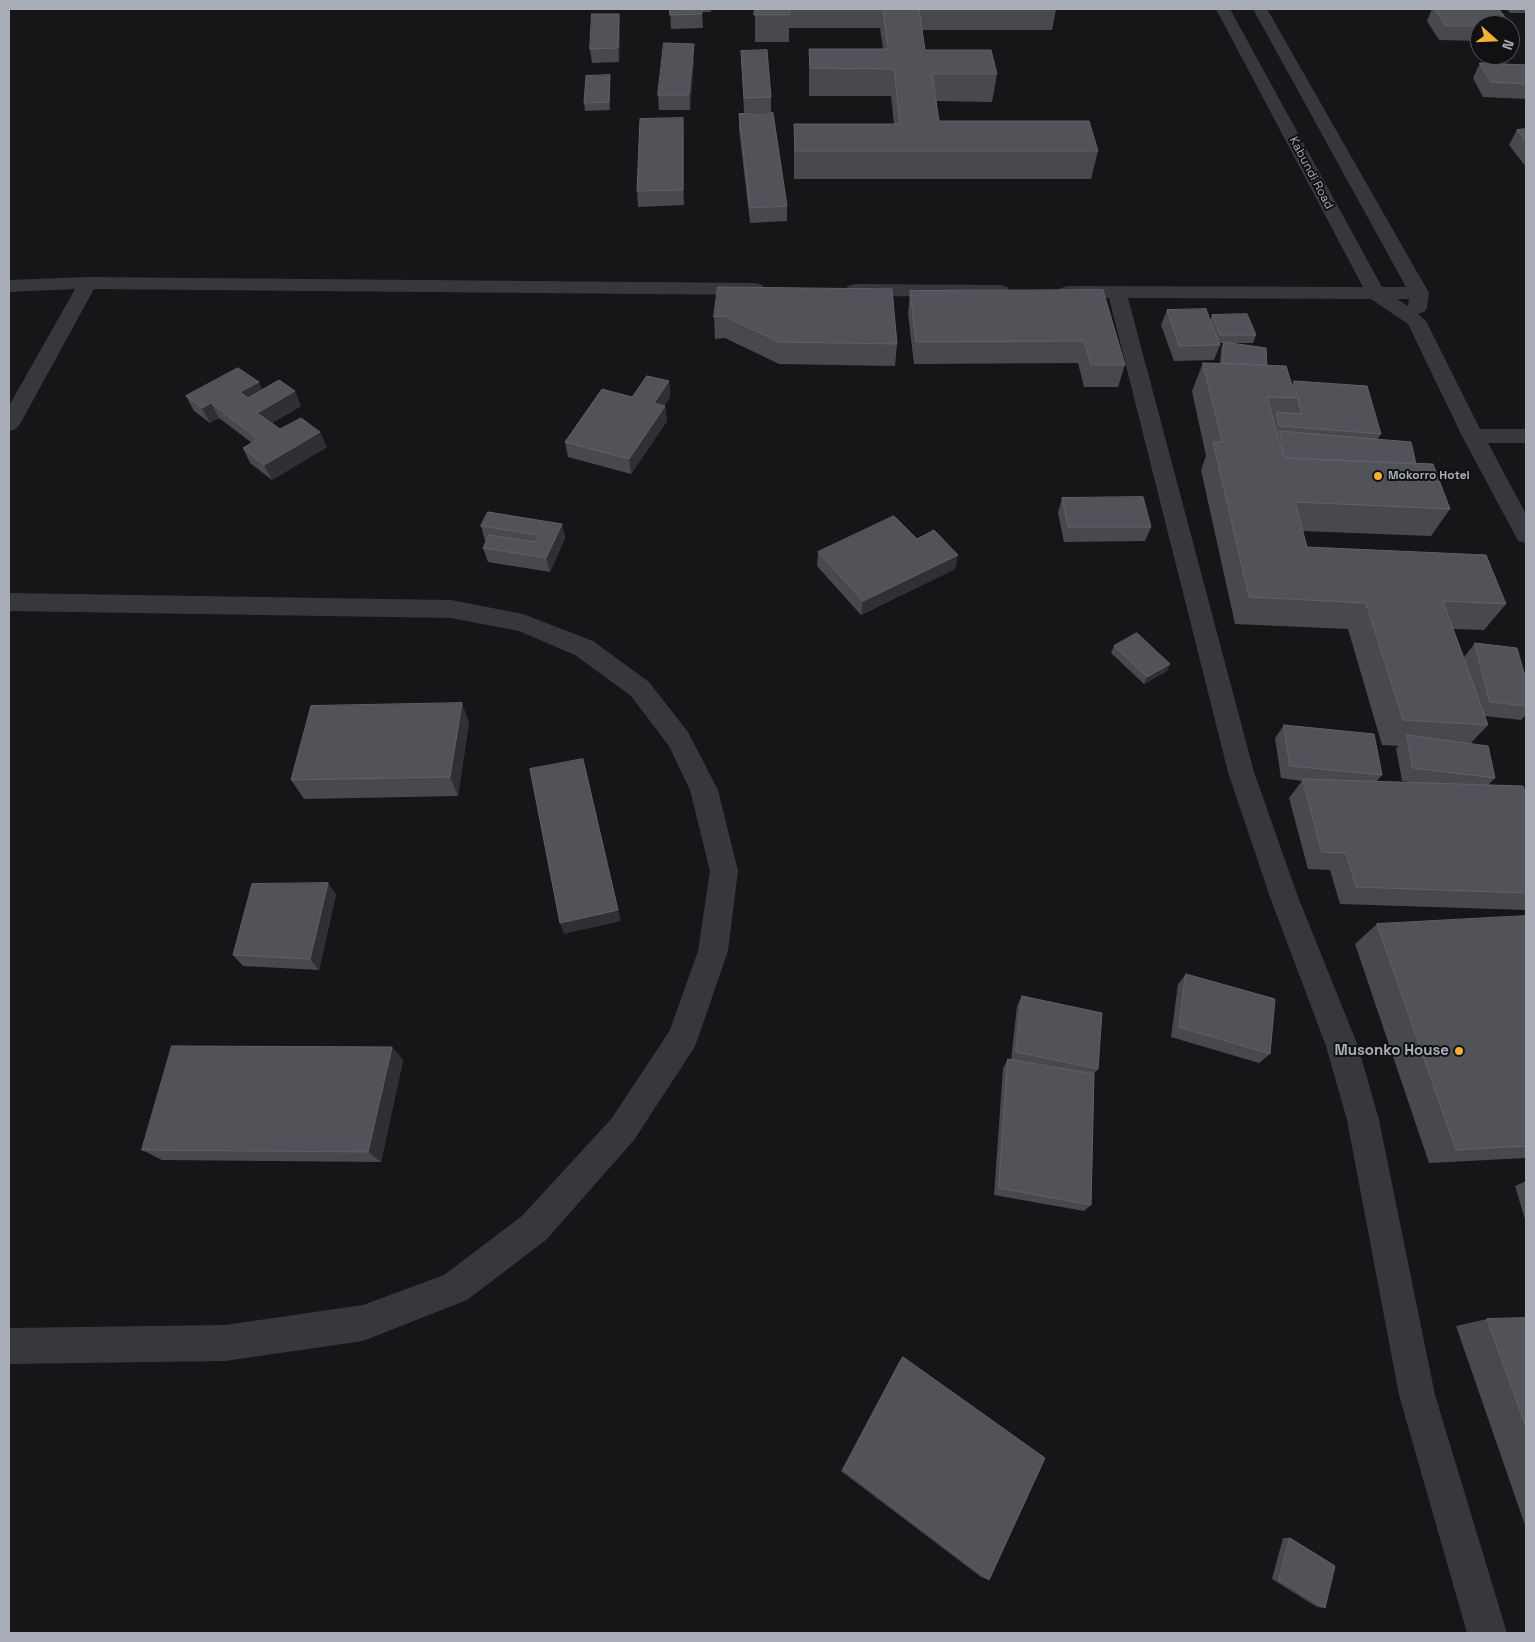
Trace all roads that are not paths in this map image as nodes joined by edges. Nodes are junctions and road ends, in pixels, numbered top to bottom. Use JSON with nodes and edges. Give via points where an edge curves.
{"nodes":[{"id":1,"x":1223,"y":9,"type":"edge"},
{"id":2,"x":1260,"y":9,"type":"edge"},
{"id":3,"x":88,"y":283,"type":"junction"},
{"id":4,"x":9,"y":286,"type":"edge"},
{"id":5,"x":777,"y":290,"type":"edge"},
{"id":6,"x":837,"y":290,"type":"edge"},
{"id":7,"x":1017,"y":292,"type":"edge"},
{"id":8,"x":1047,"y":292,"type":"edge"},
{"id":9,"x":1117,"y":292,"type":"junction"},
{"id":10,"x":1376,"y":293,"type":"junction"},
{"id":11,"x":1419,"y":293,"type":"junction"},
{"id":12,"x":1416,"y":322,"type":"junction"},
{"id":13,"x":9,"y":424,"type":"edge"},
{"id":14,"x":1473,"y":436,"type":"junction"},
{"id":15,"x":1526,"y":436,"type":"edge"},
{"id":16,"x":1526,"y":535,"type":"edge"},
{"id":17,"x":9,"y":602,"type":"edge"},
{"id":18,"x":9,"y":1346,"type":"edge"},
{"id":19,"x":1487,"y":1633,"type":"edge"}],
"edges":[{"from":1,"to":10,"type":"street","name":"Kabundi Road"},
{"from":2,"to":11,"type":"street"},
{"from":3,"to":4,"type":"street"},
{"from":3,"to":5,"type":"street"},
{"from":3,"to":13,"type":"street"},
{"from":6,"to":7,"type":"street"},
{"from":8,"to":9,"type":"street"},
{"from":9,"to":10,"type":"street"},
{"from":9,"to":19,"type":"street","via":[[1241,772],[1284,898],[1342,1046],[1363,1120],[1417,1395]]},
{"from":10,"to":11,"type":"street"},
{"from":10,"to":12,"type":"street","name":"Kabundi Road"},
{"from":11,"to":12,"type":"street"},
{"from":12,"to":14,"type":"street","name":"Kabundi Road"},
{"from":14,"to":15,"type":"street"},
{"from":14,"to":16,"type":"street","name":"Kabundi Road"},
{"from":17,"to":18,"type":"street","via":[[451,609],[523,623],[584,648],[640,689],[679,739],[704,790],[724,871],[713,952],[683,1038],[623,1129],[541,1221],[456,1288],[363,1323],[225,1343]]}]}
